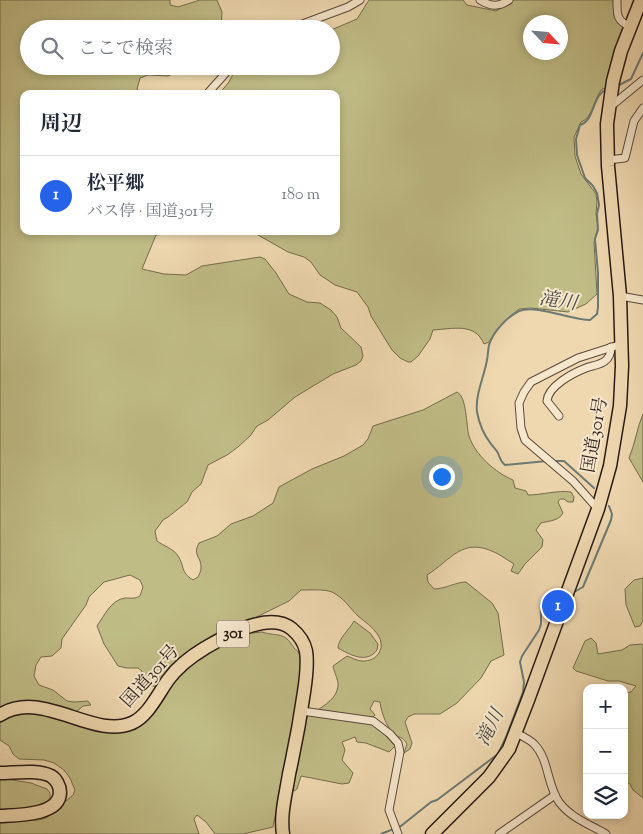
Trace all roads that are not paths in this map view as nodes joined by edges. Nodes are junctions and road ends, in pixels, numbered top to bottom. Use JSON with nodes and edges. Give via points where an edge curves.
{"nodes":[{"id":1,"x":360,"y":0,"type":"edge"},
{"id":2,"x":480,"y":0,"type":"edge"},
{"id":3,"x":510,"y":0,"type":"edge"},
{"id":4,"x":616,"y":0,"type":"edge"},
{"id":5,"x":641,"y":0,"type":"edge"},
{"id":6,"x":316,"y":20,"type":"edge"},
{"id":7,"x":630,"y":27,"type":"junction"},
{"id":8,"x":224,"y":75,"type":"edge"},
{"id":9,"x":643,"y":80,"type":"edge"},
{"id":10,"x":211,"y":90,"type":"edge"},
{"id":11,"x":608,"y":108,"type":"junction"},
{"id":12,"x":643,"y":108,"type":"edge"},
{"id":13,"x":608,"y":160,"type":"junction"},
{"id":14,"x":620,"y":296,"type":"junction"},
{"id":15,"x":643,"y":300,"type":"edge"},
{"id":16,"x":616,"y":346,"type":"junction"},
{"id":17,"x":559,"y":416,"type":"dead end"},
{"id":18,"x":598,"y":509,"type":"junction"},
{"id":19,"x":302,"y":711,"type":"junction"},
{"id":20,"x":0,"y":715,"type":"edge"},
{"id":21,"x":516,"y":733,"type":"junction"},
{"id":22,"x":0,"y":773,"type":"edge"},
{"id":23,"x":555,"y":795,"type":"junction"},
{"id":24,"x":0,"y":816,"type":"edge"},
{"id":25,"x":396,"y":830,"type":"edge"},
{"id":26,"x":283,"y":834,"type":"edge"},
{"id":27,"x":432,"y":834,"type":"edge"},
{"id":28,"x":499,"y":834,"type":"edge"},
{"id":29,"x":606,"y":834,"type":"edge"}],
"edges":[{"from":1,"to":6,"type":"street"},
{"from":2,"to":3,"type":"street","via":[[495,6]]},
{"from":4,"to":7,"type":"street","via":[[619,18]]},
{"from":5,"to":7,"type":"highway","name":"国道301号"},
{"from":7,"to":11,"type":"highway","name":"国道301号","via":[[613,80]]},
{"from":8,"to":10,"type":"street"},
{"from":9,"to":11,"type":"street"},
{"from":11,"to":13,"type":"highway","name":"国道301号"},
{"from":12,"to":13,"type":"street","via":[[634,121],[625,158]]},
{"from":13,"to":14,"type":"highway","name":"国道301号"},
{"from":14,"to":15,"type":"street"},
{"from":14,"to":16,"type":"highway","name":"国道301号"},
{"from":16,"to":17,"type":"street","via":[[604,362],[560,382],[548,394],[547,401]]},
{"from":16,"to":18,"type":"highway","name":"国道301号","via":[[620,406],[610,466]]},
{"from":16,"to":18,"type":"street","via":[[578,358],[531,382],[519,403],[524,440],[573,482]]},
{"from":18,"to":21,"type":"highway","name":"国道301号"},
{"from":19,"to":20,"type":"highway","name":"国道301号","number":"301","via":[[306,650],[300,637],[288,626],[271,622],[242,630],[192,656],[172,675],[144,714],[131,724],[104,725],[28,706],[12,708]]},
{"from":19,"to":25,"type":"street","via":[[373,721],[398,743],[400,752],[389,810]]},
{"from":19,"to":26,"type":"highway","name":"国道301号","number":"301","via":[[284,805]]},
{"from":21,"to":23,"type":"street","via":[[535,745],[544,760]]},
{"from":21,"to":27,"type":"highway","name":"国道301号","via":[[497,768]]},
{"from":22,"to":24,"type":"highway","via":[[43,774],[57,782],[60,790],[56,803],[47,809]]},
{"from":23,"to":28,"type":"street"},
{"from":23,"to":29,"type":"street","via":[[567,811]]}]}
